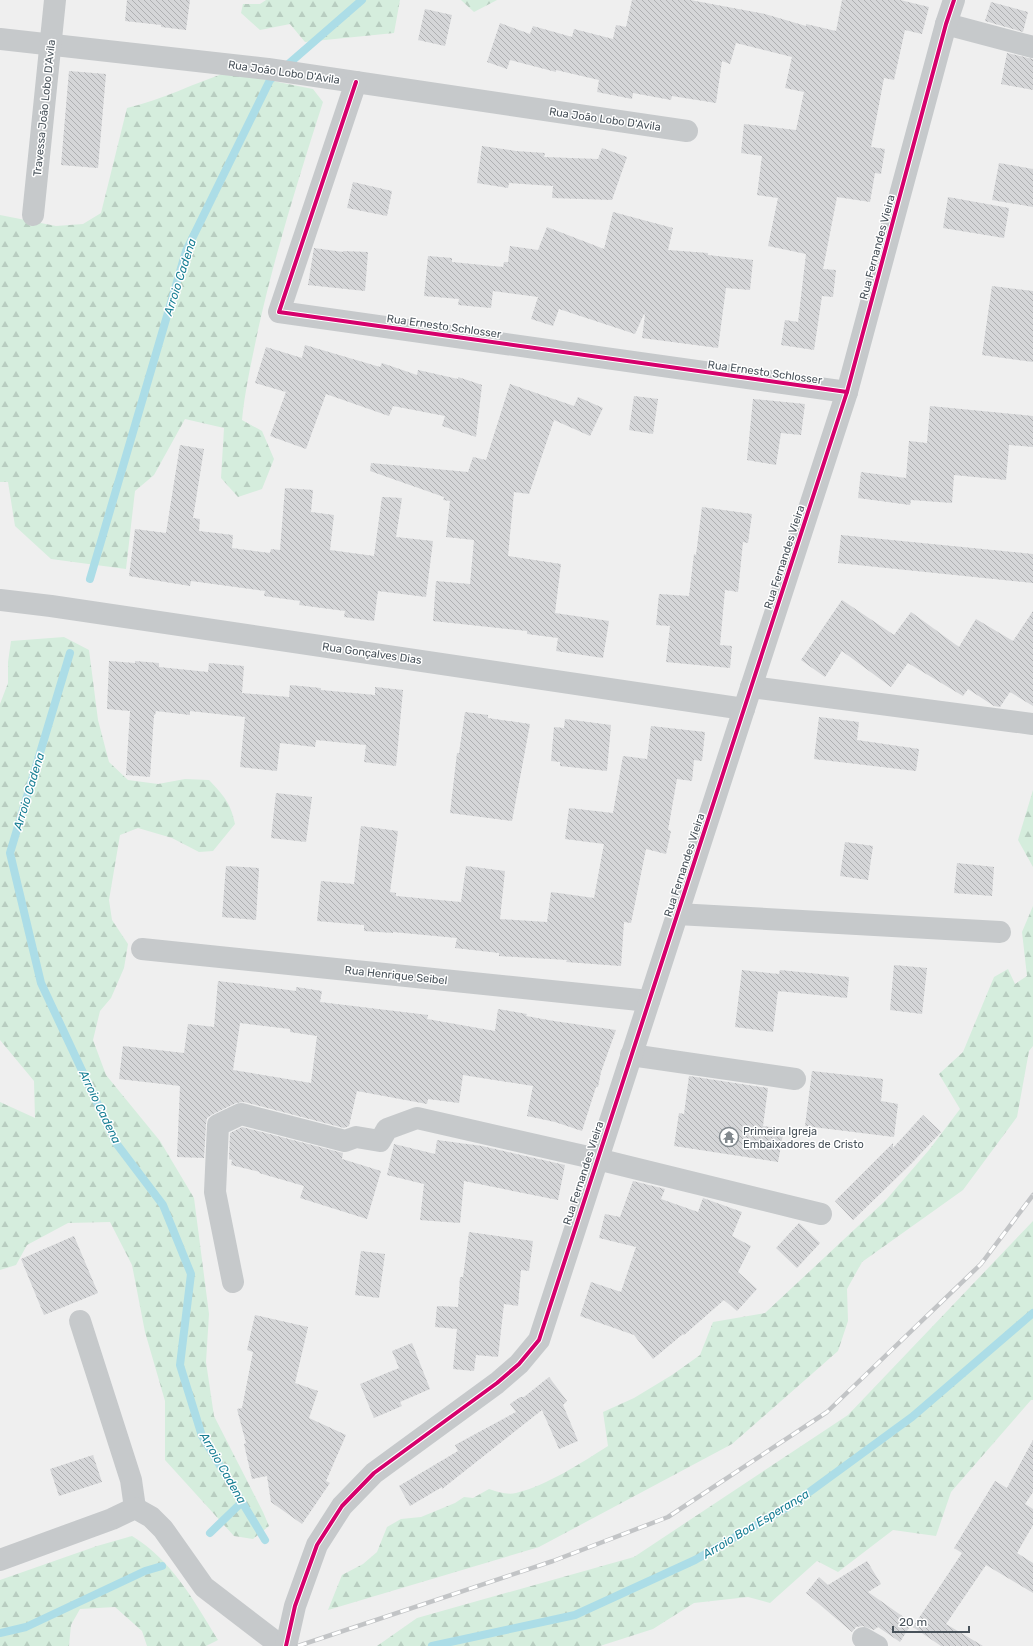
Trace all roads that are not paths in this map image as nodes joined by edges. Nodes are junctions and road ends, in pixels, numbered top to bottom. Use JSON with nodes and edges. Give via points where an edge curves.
{"nodes":[{"id":1,"x":55,"y":0,"type":"edge"},
{"id":2,"x":952,"y":0,"type":"edge"},
{"id":3,"x":946,"y":24,"type":"junction"},
{"id":4,"x":0,"y":39,"type":"edge"},
{"id":5,"x":50,"y":45,"type":"junction"},
{"id":6,"x":1033,"y":47,"type":"edge"},
{"id":7,"x":356,"y":82,"type":"junction"},
{"id":8,"x":687,"y":131,"type":"dead end"},
{"id":9,"x":33,"y":215,"type":"dead end"},
{"id":10,"x":847,"y":392,"type":"junction"},
{"id":11,"x":0,"y":600,"type":"edge"},
{"id":12,"x":751,"y":687,"type":"junction"},
{"id":13,"x":744,"y":708,"type":"junction"},
{"id":14,"x":1033,"y":724,"type":"edge"},
{"id":15,"x":677,"y":914,"type":"junction"},
{"id":16,"x":1000,"y":932,"type":"dead end"},
{"id":17,"x":142,"y":949,"type":"dead end"},
{"id":18,"x":649,"y":1001,"type":"junction"},
{"id":19,"x":631,"y":1055,"type":"junction"},
{"id":20,"x":795,"y":1079,"type":"dead end"},
{"id":21,"x":597,"y":1159,"type":"junction"},
{"id":22,"x":821,"y":1214,"type":"dead end"},
{"id":23,"x":233,"y":1282,"type":"dead end"},
{"id":24,"x":80,"y":1321,"type":"dead end"},
{"id":25,"x":135,"y":1508,"type":"junction"},
{"id":26,"x":0,"y":1560,"type":"edge"},
{"id":27,"x":281,"y":1646,"type":"edge"},
{"id":28,"x":286,"y":1646,"type":"edge"}],
"edges":[{"from":1,"to":5,"type":"street","name":"Travessa João Lobo D'Avila"},
{"from":2,"to":3,"type":"street","name":"Rua Fernandes Vieira"},
{"from":3,"to":6,"type":"street"},
{"from":3,"to":10,"type":"street","name":"Rua Fernandes Vieira"},
{"from":4,"to":5,"type":"street","name":"Rua João Lobo D'Avila"},
{"from":5,"to":7,"type":"street","name":"Rua João Lobo D'Avila","via":[[268,69]]},
{"from":5,"to":9,"type":"street","name":"Travessa João Lobo D'Avila"},
{"from":7,"to":8,"type":"street","name":"Rua João Lobo D'Avila"},
{"from":7,"to":10,"type":"street","name":"Rua Ernesto Schlosser","via":[[279,312]]},
{"from":10,"to":12,"type":"street","name":"Rua Fernandes Vieira"},
{"from":11,"to":13,"type":"street","name":"Rua Gonçalves Dias"},
{"from":12,"to":13,"type":"street","name":"Rua Fernandes Vieira"},
{"from":12,"to":14,"type":"street"},
{"from":13,"to":15,"type":"street","name":"Rua Fernandes Vieira"},
{"from":15,"to":16,"type":"street"},
{"from":15,"to":18,"type":"street","name":"Rua Fernandes Vieira"},
{"from":17,"to":18,"type":"street","name":"Rua Henrique Seibel"},
{"from":18,"to":19,"type":"street","name":"Rua Fernandes Vieira"},
{"from":19,"to":20,"type":"street"},
{"from":19,"to":21,"type":"street","name":"Rua Fernandes Vieira"},
{"from":21,"to":22,"type":"street"},
{"from":21,"to":23,"type":"street","via":[[417,1118],[386,1129],[380,1141],[356,1137],[345,1141],[241,1114],[218,1125],[214,1192]]},
{"from":21,"to":28,"type":"street","name":"Rua Fernandes Vieira","via":[[539,1340],[519,1364],[497,1383],[374,1473],[342,1506],[317,1544],[295,1606]]},
{"from":24,"to":25,"type":"street","via":[[130,1480]]},
{"from":25,"to":26,"type":"street"},
{"from":25,"to":27,"type":"street","via":[[151,1517],[164,1529],[204,1587]]}]}
